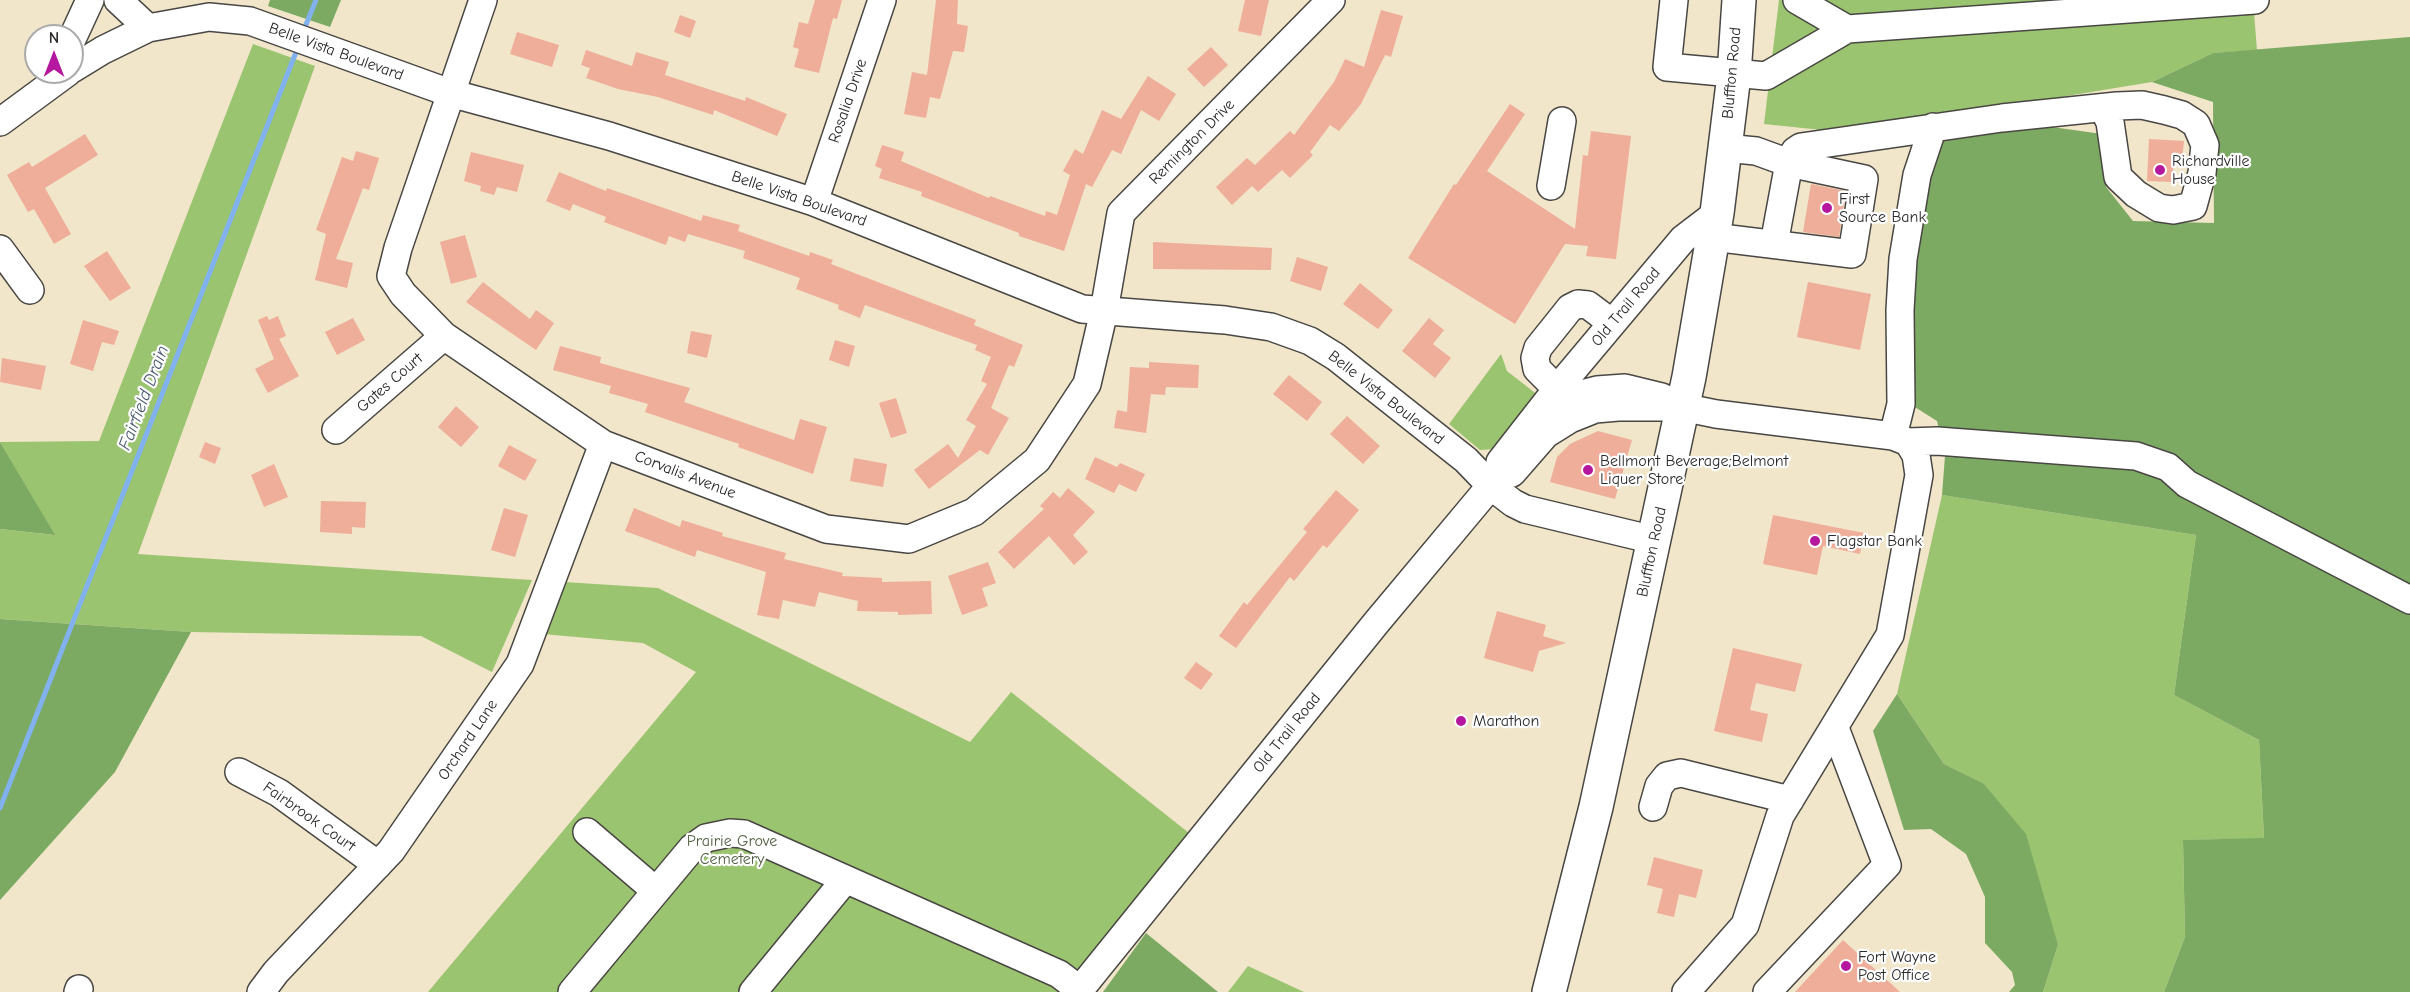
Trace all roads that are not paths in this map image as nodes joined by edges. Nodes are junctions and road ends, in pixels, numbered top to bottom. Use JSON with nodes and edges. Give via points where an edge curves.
{"nodes":[{"id":1,"x":90,"y":0,"type":"edge"},
{"id":2,"x":118,"y":0,"type":"edge"},
{"id":3,"x":483,"y":0,"type":"edge"},
{"id":4,"x":882,"y":0,"type":"edge"},
{"id":5,"x":1331,"y":0,"type":"edge"},
{"id":6,"x":1674,"y":0,"type":"edge"},
{"id":7,"x":1739,"y":0,"type":"edge"},
{"id":8,"x":1797,"y":0,"type":"edge"},
{"id":9,"x":2255,"y":0,"type":"edge"},
{"id":10,"x":79,"y":24,"type":"edge"},
{"id":11,"x":147,"y":28,"type":"junction"},
{"id":12,"x":1846,"y":29,"type":"junction"},
{"id":13,"x":84,"y":61,"type":"edge"},
{"id":14,"x":1734,"y":75,"type":"junction"},
{"id":15,"x":49,"y":84,"type":"edge"},
{"id":16,"x":450,"y":93,"type":"junction"},
{"id":17,"x":2103,"y":108,"type":"junction"},
{"id":18,"x":1562,"y":121,"type":"dead end"},
{"id":19,"x":0,"y":122,"type":"edge"},
{"id":20,"x":1933,"y":128,"type":"junction"},
{"id":21,"x":1725,"y":148,"type":"junction"},
{"id":22,"x":1789,"y":163,"type":"junction"},
{"id":23,"x":1551,"y":186,"type":"dead end"},
{"id":24,"x":814,"y":202,"type":"junction"},
{"id":25,"x":1715,"y":225,"type":"junction"},
{"id":26,"x":1774,"y":244,"type":"junction"},
{"id":27,"x":0,"y":249,"type":"edge"},
{"id":28,"x":30,"y":290,"type":"dead end"},
{"id":29,"x":1104,"y":311,"type":"junction"},
{"id":30,"x":1612,"y":323,"type":"junction"},
{"id":31,"x":444,"y":336,"type":"junction"},
{"id":32,"x":1549,"y":400,"type":"junction"},
{"id":33,"x":1682,"y":407,"type":"junction"},
{"id":34,"x":336,"y":430,"type":"dead end"},
{"id":35,"x":1901,"y":439,"type":"junction"},
{"id":36,"x":603,"y":444,"type":"junction"},
{"id":37,"x":1495,"y":482,"type":"junction"},
{"id":38,"x":1654,"y":540,"type":"junction"},
{"id":39,"x":2410,"y":600,"type":"edge"},
{"id":40,"x":1835,"y":728,"type":"junction"},
{"id":41,"x":239,"y":772,"type":"dead end"},
{"id":42,"x":1790,"y":800,"type":"junction"},
{"id":43,"x":1653,"y":807,"type":"dead end"},
{"id":44,"x":587,"y":832,"type":"dead end"},
{"id":45,"x":378,"y":866,"type":"junction"},
{"id":46,"x":845,"y":880,"type":"junction"},
{"id":47,"x":656,"y":891,"type":"junction"},
{"id":48,"x":1079,"y":991,"type":"edge"},
{"id":49,"x":261,"y":992,"type":"edge"},
{"id":50,"x":572,"y":992,"type":"edge"},
{"id":51,"x":753,"y":992,"type":"edge"},
{"id":52,"x":1549,"y":992,"type":"edge"},
{"id":53,"x":1686,"y":992,"type":"edge"},
{"id":54,"x":1767,"y":992,"type":"edge"}],
"edges":[{"from":1,"to":10,"type":"street"},
{"from":2,"to":11,"type":"street"},
{"from":3,"to":16,"type":"street"},
{"from":4,"to":24,"type":"street","name":"Rosalia Drive"},
{"from":5,"to":29,"type":"street","name":"Remington Drive","via":[[1121,213]]},
{"from":6,"to":14,"type":"street","via":[[1667,67]]},
{"from":7,"to":14,"type":"main road","name":"Bluffton Road"},
{"from":8,"to":12,"type":"street"},
{"from":9,"to":12,"type":"street"},
{"from":11,"to":13,"type":"street","name":"Belle Vista Boulevard"},
{"from":11,"to":16,"type":"street","name":"Belle Vista Boulevard","via":[[209,17],[237,18]]},
{"from":12,"to":14,"type":"street","via":[[1766,76]]},
{"from":14,"to":21,"type":"main road","name":"Bluffton Road"},
{"from":15,"to":19,"type":"street","name":"Belle Vista Boulevard"},
{"from":16,"to":24,"type":"street","name":"Belle Vista Boulevard","via":[[609,136]]},
{"from":16,"to":31,"type":"street","name":"Corvalis Avenue","via":[[391,276]]},
{"from":17,"to":17,"type":"street","via":[[2110,122],[2118,177],[2159,208],[2193,206],[2205,144],[2196,124],[2182,115],[2142,105]]},
{"from":17,"to":20,"type":"street"},
{"from":18,"to":23,"type":"street"},
{"from":20,"to":22,"type":"street","via":[[1801,147]]},
{"from":20,"to":35,"type":"street","via":[[1917,176],[1903,259]]},
{"from":21,"to":22,"type":"street","via":[[1756,151]]},
{"from":21,"to":25,"type":"main road","name":"Bluffton Road"},
{"from":22,"to":26,"type":"street"},
{"from":22,"to":26,"type":"street","via":[[1864,179],[1852,255]]},
{"from":24,"to":29,"type":"street","name":"Belle Vista Boulevard","via":[[1082,309]]},
{"from":25,"to":26,"type":"street"},
{"from":25,"to":30,"type":"street","name":"Old Trail Road","via":[[1683,239]]},
{"from":25,"to":33,"type":"main road","name":"Bluffton Road"},
{"from":27,"to":28,"type":"street"},
{"from":29,"to":36,"type":"street","name":"Corvalis Avenue","via":[[1087,384],[1037,460],[974,512],[909,539],[826,530]]},
{"from":29,"to":37,"type":"street","name":"Belle Vista Boulevard","via":[[1225,320],[1271,327],[1310,341],[1336,357]]},
{"from":30,"to":32,"type":"street","name":"Old Trail Road"},
{"from":30,"to":32,"type":"street","via":[[1588,305],[1578,304],[1564,316],[1538,348],[1536,358]]},
{"from":31,"to":34,"type":"street","name":"Gates Court"},
{"from":31,"to":36,"type":"street","name":"Corvalis Avenue"},
{"from":32,"to":33,"type":"street","name":"Old Trail Road","via":[[1625,388],[1653,393]]},
{"from":32,"to":37,"type":"street","name":"Old Trail Road","via":[[1500,462]]},
{"from":33,"to":35,"type":"street"},
{"from":33,"to":37,"type":"street","name":"Old Trail Road","via":[[1595,409],[1570,419],[1546,434],[1512,473]]},
{"from":33,"to":38,"type":"main road","name":"Bluffton Road"},
{"from":35,"to":39,"type":"street","via":[[2136,456],[2168,467],[2187,484]]},
{"from":35,"to":40,"type":"street","via":[[1916,455],[1919,475],[1890,635]]},
{"from":36,"to":45,"type":"street","name":"Orchard Lane","via":[[519,664]]},
{"from":37,"to":38,"type":"street","name":"Belle Vista Boulevard","via":[[1525,509]]},
{"from":37,"to":48,"type":"street","name":"Old Trail Road"},
{"from":38,"to":52,"type":"main road","name":"Bluffton Road","via":[[1596,807]]},
{"from":40,"to":42,"type":"street"},
{"from":40,"to":54,"type":"street","via":[[1887,865]]},
{"from":41,"to":45,"type":"street","name":"Fairbrook Court","via":[[279,793]]},
{"from":42,"to":43,"type":"street","via":[[1681,773],[1667,776],[1659,786]]},
{"from":42,"to":53,"type":"street","via":[[1780,816],[1745,925]]},
{"from":44,"to":47,"type":"street"},
{"from":45,"to":49,"type":"street","name":"Orchard Lane"},
{"from":46,"to":47,"type":"street","via":[[744,834],[730,833],[706,838],[692,848]]},
{"from":46,"to":48,"type":"street","via":[[1059,974]]},
{"from":46,"to":51,"type":"street"},
{"from":47,"to":50,"type":"street"}]}
